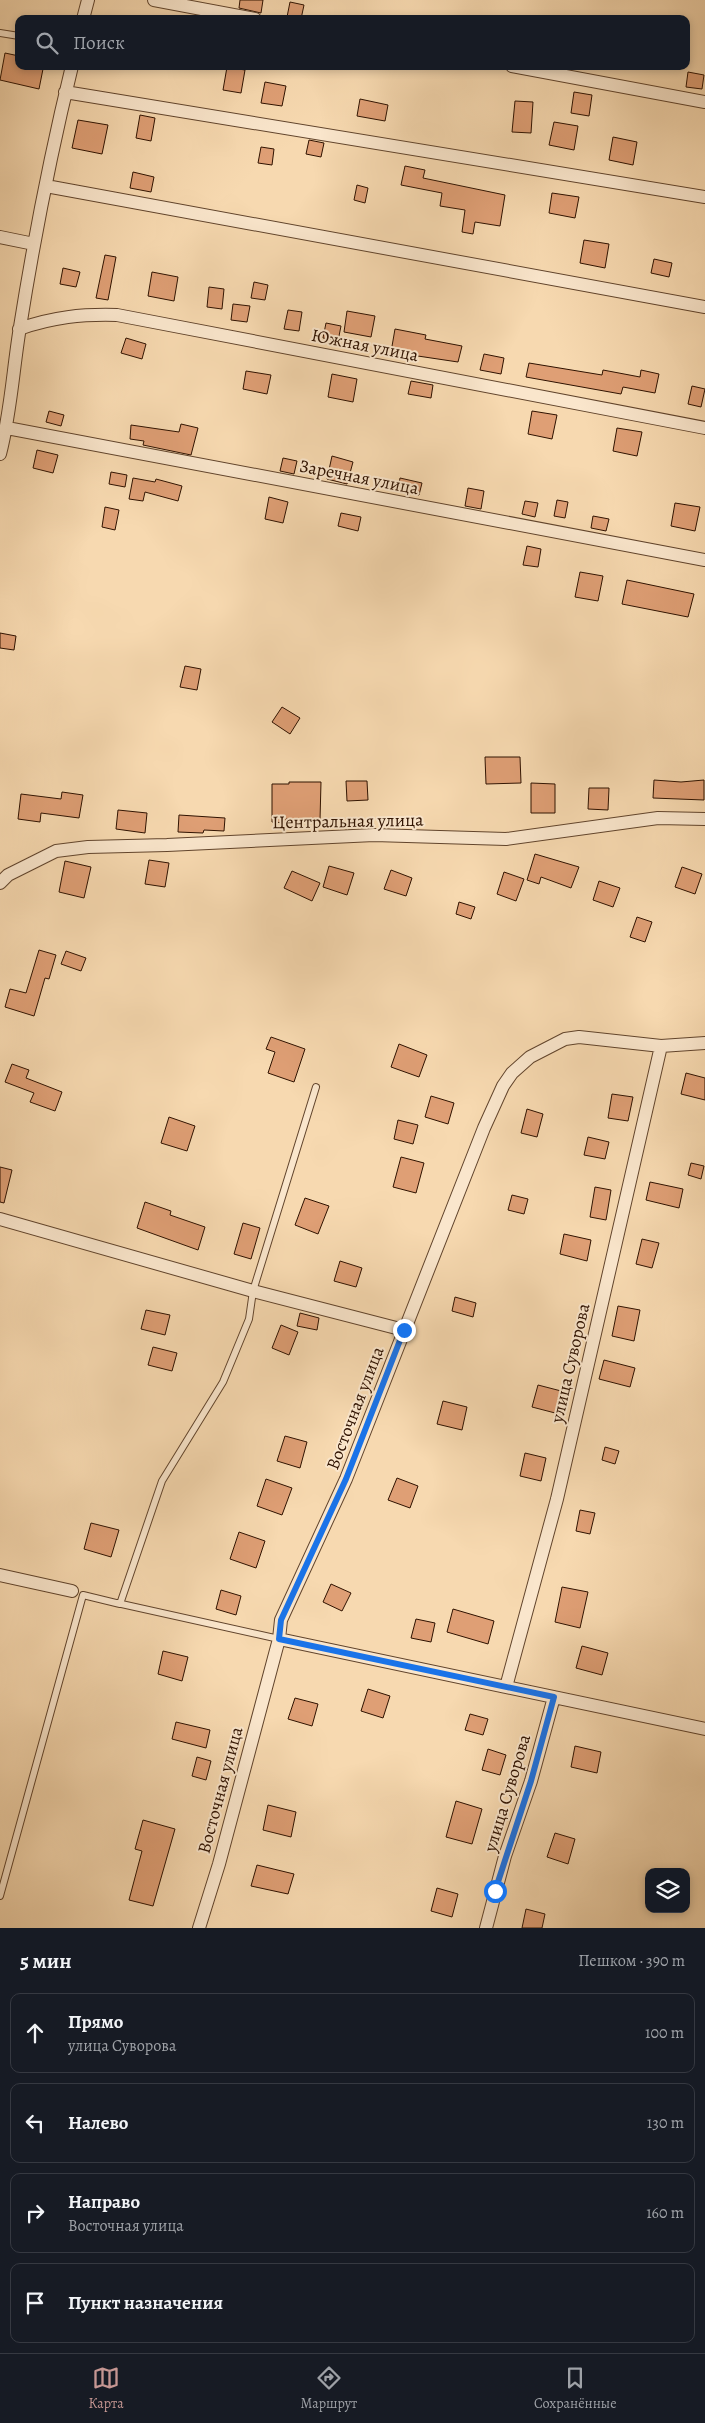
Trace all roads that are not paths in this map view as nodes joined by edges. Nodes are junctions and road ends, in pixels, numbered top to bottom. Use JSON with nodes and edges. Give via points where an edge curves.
{"nodes":[{"id":1,"x":88,"y":0,"type":"edge"},
{"id":2,"x":154,"y":0,"type":"edge"},
{"id":3,"x":84,"y":15,"type":"edge"},
{"id":4,"x":234,"y":15,"type":"edge"},
{"id":5,"x":0,"y":33,"type":"edge"},
{"id":6,"x":15,"y":35,"type":"edge"},
{"id":7,"x":71,"y":70,"type":"edge"},
{"id":8,"x":533,"y":70,"type":"edge"},
{"id":9,"x":65,"y":92,"type":"junction"},
{"id":10,"x":705,"y":102,"type":"edge"},
{"id":11,"x":46,"y":186,"type":"junction"},
{"id":12,"x":705,"y":196,"type":"edge"},
{"id":13,"x":0,"y":237,"type":"edge"},
{"id":14,"x":34,"y":244,"type":"junction"},
{"id":15,"x":705,"y":307,"type":"edge"},
{"id":16,"x":19,"y":329,"type":"junction"},
{"id":17,"x":5,"y":396,"type":"edge"},
{"id":18,"x":7,"y":428,"type":"junction"},
{"id":19,"x":705,"y":428,"type":"edge"},
{"id":20,"x":0,"y":454,"type":"edge"},
{"id":21,"x":705,"y":560,"type":"edge"},
{"id":22,"x":705,"y":819,"type":"edge"},
{"id":23,"x":0,"y":883,"type":"edge"},
{"id":24,"x":705,"y":1043,"type":"edge"},
{"id":25,"x":662,"y":1046,"type":"junction"},
{"id":26,"x":316,"y":1087,"type":"dead end"},
{"id":27,"x":0,"y":1220,"type":"edge"},
{"id":28,"x":253,"y":1291,"type":"junction"},
{"id":29,"x":404,"y":1330,"type":"junction"},
{"id":30,"x":0,"y":1575,"type":"edge"},
{"id":31,"x":78,"y":1593,"type":"junction"},
{"id":32,"x":120,"y":1604,"type":"junction"},
{"id":33,"x":279,"y":1639,"type":"junction"},
{"id":34,"x":506,"y":1687,"type":"junction"},
{"id":35,"x":554,"y":1697,"type":"junction"},
{"id":36,"x":705,"y":1729,"type":"edge"},
{"id":37,"x":0,"y":1896,"type":"edge"},
{"id":38,"x":199,"y":1928,"type":"edge"},
{"id":39,"x":486,"y":1928,"type":"edge"}],
"edges":[{"from":1,"to":3,"type":"street"},
{"from":2,"to":4,"type":"street"},
{"from":5,"to":6,"type":"lane"},
{"from":7,"to":9,"type":"street"},
{"from":8,"to":10,"type":"street"},
{"from":9,"to":11,"type":"street"},
{"from":9,"to":12,"type":"street"},
{"from":11,"to":14,"type":"street"},
{"from":11,"to":15,"type":"street"},
{"from":13,"to":14,"type":"street"},
{"from":14,"to":16,"type":"street"},
{"from":16,"to":17,"type":"street"},
{"from":16,"to":19,"type":"street","name":"Южная улица","via":[[71,315],[117,315]]},
{"from":17,"to":18,"type":"street"},
{"from":18,"to":20,"type":"street"},
{"from":18,"to":21,"type":"street","name":"Заречная улица"},
{"from":22,"to":23,"type":"street","name":"Центральная улица","via":[[658,818],[506,839],[374,835],[88,847],[56,851],[8,875]]},
{"from":24,"to":25,"type":"street","name":"Восточная улица"},
{"from":25,"to":29,"type":"street","name":"Восточная улица","via":[[579,1037],[565,1039],[530,1057],[512,1073],[484,1128]]},
{"from":25,"to":34,"type":"street","name":"улица Суворова","via":[[557,1499]]},
{"from":26,"to":28,"type":"lane"},
{"from":27,"to":28,"type":"street"},
{"from":28,"to":29,"type":"street"},
{"from":28,"to":32,"type":"lane","via":[[249,1319],[224,1382],[162,1480]]},
{"from":29,"to":33,"type":"street","name":"Восточная улица","via":[[346,1479],[281,1620]]},
{"from":30,"to":31,"type":"street"},
{"from":31,"to":32,"type":"lane"},
{"from":31,"to":37,"type":"lane"},
{"from":32,"to":33,"type":"lane"},
{"from":33,"to":34,"type":"street"},
{"from":33,"to":38,"type":"street","name":"Восточная улица"},
{"from":34,"to":35,"type":"street"},
{"from":35,"to":36,"type":"street"},
{"from":35,"to":39,"type":"street","name":"улица Суворова"}]}
